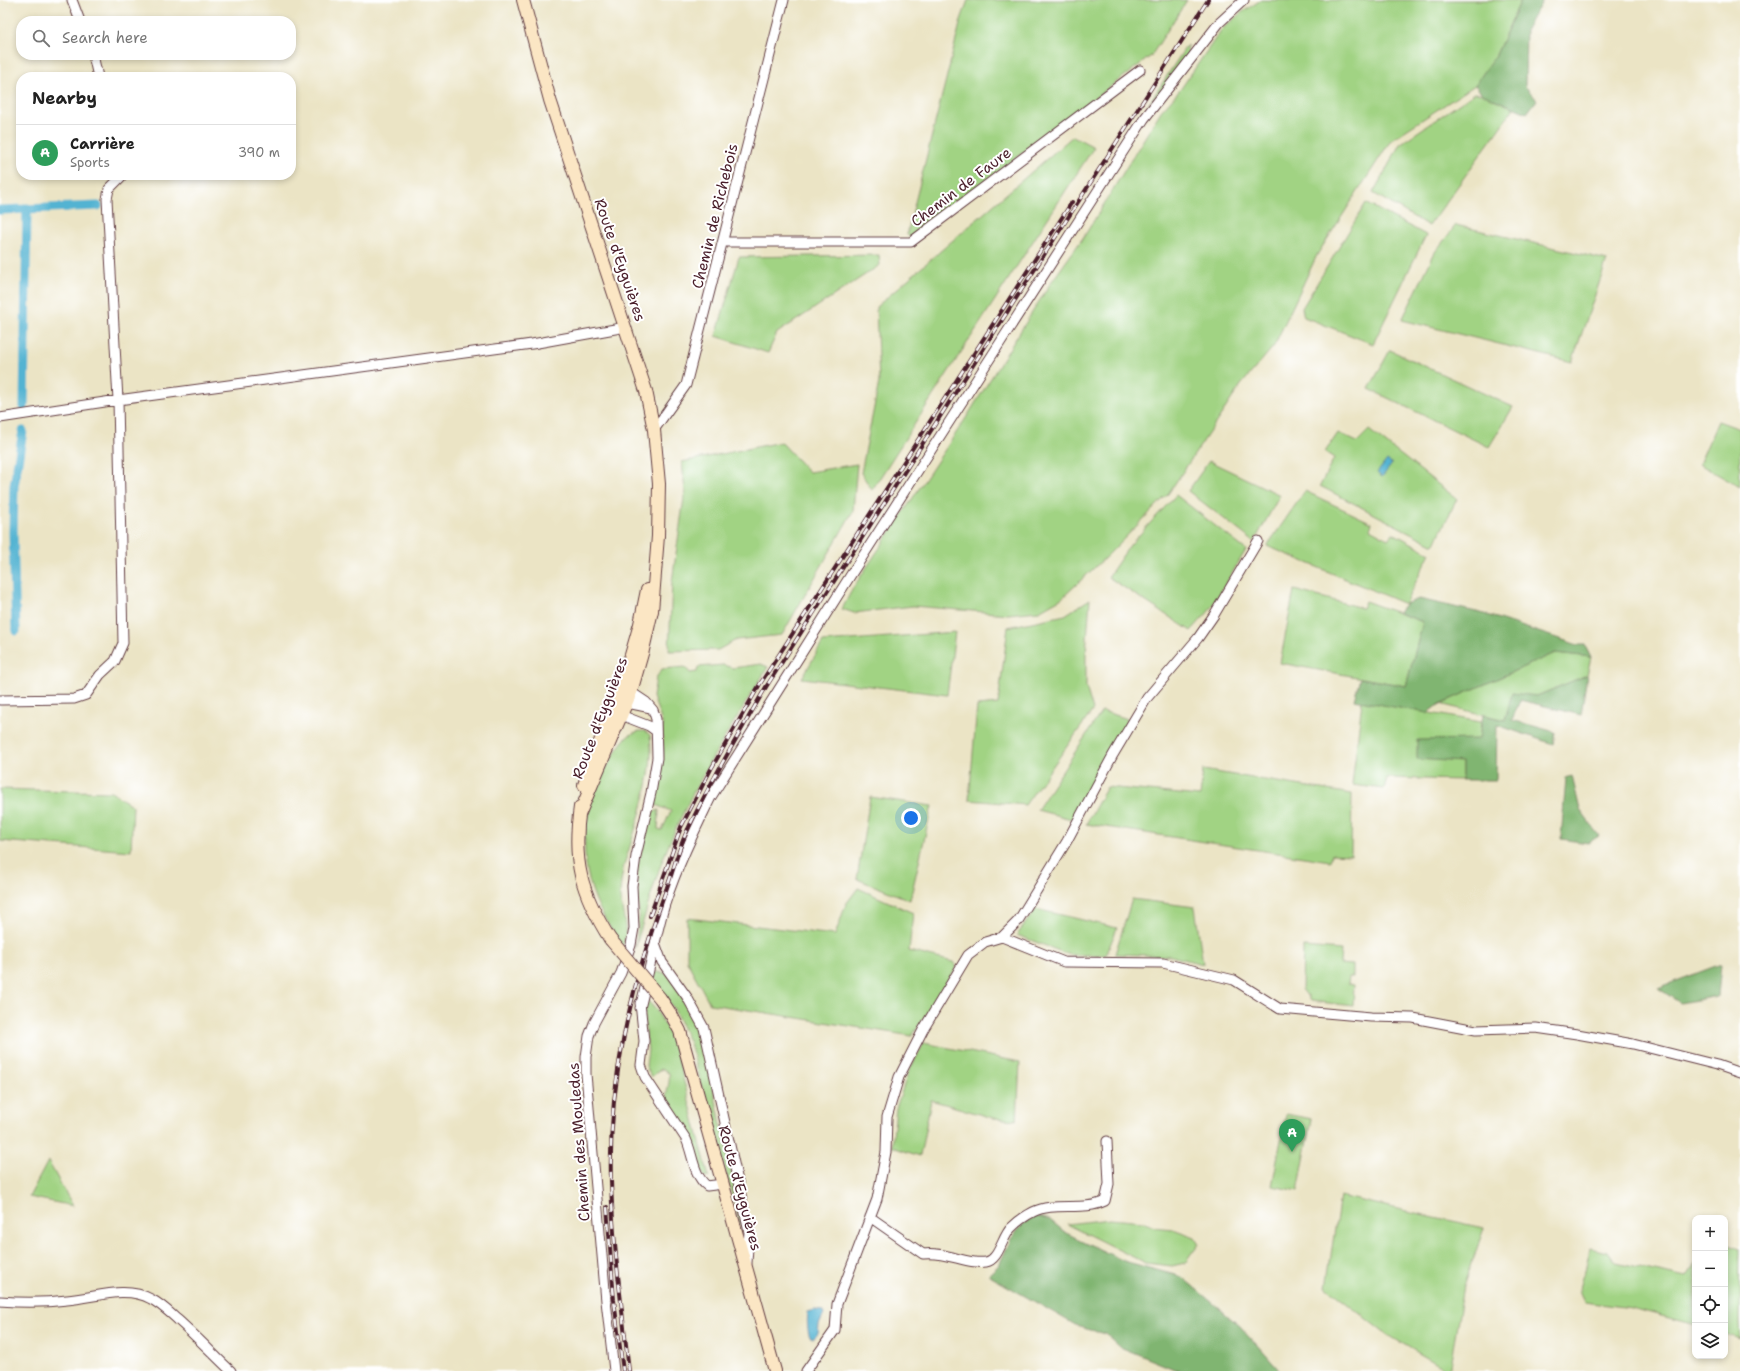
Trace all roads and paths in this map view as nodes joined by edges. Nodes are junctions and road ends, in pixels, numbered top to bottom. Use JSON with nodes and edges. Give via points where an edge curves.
{"nodes":[{"id":1,"x":72,"y":0,"type":"edge"},
{"id":2,"x":523,"y":0,"type":"edge"},
{"id":3,"x":784,"y":0,"type":"edge"},
{"id":4,"x":1244,"y":0,"type":"edge"},
{"id":5,"x":78,"y":16,"type":"edge"},
{"id":6,"x":94,"y":60,"type":"edge"},
{"id":7,"x":1140,"y":70,"type":"dead end"},
{"id":8,"x":97,"y":72,"type":"edge"},
{"id":9,"x":119,"y":180,"type":"edge"},
{"id":10,"x":723,"y":242,"type":"junction"},
{"id":11,"x":626,"y":327,"type":"junction"},
{"id":12,"x":118,"y":400,"type":"junction"},
{"id":13,"x":0,"y":418,"type":"edge"},
{"id":14,"x":654,"y":430,"type":"junction"},
{"id":15,"x":658,"y":536,"type":"junction"},
{"id":16,"x":1258,"y":541,"type":"dead end"},
{"id":17,"x":631,"y":692,"type":"junction"},
{"id":18,"x":0,"y":700,"type":"edge"},
{"id":19,"x":651,"y":708,"type":"junction"},
{"id":20,"x":619,"y":710,"type":"junction"},
{"id":21,"x":656,"y":731,"type":"junction"},
{"id":22,"x":1002,"y":937,"type":"junction"},
{"id":23,"x":655,"y":942,"type":"junction"},
{"id":24,"x":1740,"y":1072,"type":"edge"},
{"id":25,"x":1107,"y":1141,"type":"dead end"},
{"id":26,"x":723,"y":1184,"type":"junction"},
{"id":27,"x":870,"y":1217,"type":"junction"},
{"id":28,"x":746,"y":1271,"type":"junction"},
{"id":29,"x":0,"y":1301,"type":"edge"},
{"id":30,"x":231,"y":1371,"type":"edge"},
{"id":31,"x":614,"y":1371,"type":"edge"},
{"id":32,"x":775,"y":1371,"type":"edge"},
{"id":33,"x":806,"y":1371,"type":"edge"}],
"edges":[{"from":1,"to":5,"type":"street"},
{"from":2,"to":11,"type":"main road","name":"Route d'Eyguières","via":[[550,100]]},
{"from":3,"to":10,"type":"street","name":"Chemin de Richebois"},
{"from":4,"to":23,"type":"street","via":[[1219,23],[1144,119],[731,764],[694,832],[666,904]]},
{"from":6,"to":8,"type":"street"},
{"from":7,"to":10,"type":"street","name":"Chemin de Faure","via":[[911,242]]},
{"from":9,"to":12,"type":"street","via":[[109,189],[107,199]]},
{"from":10,"to":14,"type":"street","name":"Chemin de Richebois","via":[[686,385]]},
{"from":11,"to":12,"type":"street","via":[[538,343]]},
{"from":11,"to":14,"type":"main road","name":"Route d'Eyguières","via":[[646,391]]},
{"from":12,"to":13,"type":"street"},
{"from":12,"to":18,"type":"street","via":[[123,644],[114,661],[86,695],[74,699]]},
{"from":14,"to":15,"type":"main road","name":"Route d'Eyguières","via":[[660,484]]},
{"from":15,"to":17,"type":"main road","name":"Route d'Eyguières","via":[[652,611]]},
{"from":15,"to":20,"type":"main road","name":"Route d'Eyguières"},
{"from":16,"to":22,"type":"street","via":[[1198,638],[1147,698],[1113,755],[1068,841],[1018,920]]},
{"from":17,"to":19,"type":"street"},
{"from":17,"to":20,"type":"main road","name":"Route d'Eyguières"},
{"from":19,"to":20,"type":"street"},
{"from":19,"to":21,"type":"street","name":"Chemin des Mouledas","via":[[656,719]]},
{"from":20,"to":21,"type":"street"},
{"from":20,"to":26,"type":"main road","name":"Route d'Eyguières","bridge":true,"via":[[583,789],[576,840],[585,893],[610,939],[660,998],[680,1031]]},
{"from":21,"to":31,"type":"street","name":"Chemin des Mouledas","via":[[655,772],[636,856],[632,886],[634,928],[631,945],[621,973],[594,1023],[586,1057],[604,1285]]},
{"from":22,"to":24,"type":"street","via":[[1064,962],[1163,963],[1234,980],[1280,1009],[1413,1018],[1476,1030],[1536,1028],[1633,1044]]},
{"from":22,"to":27,"type":"street","via":[[984,942],[968,955],[923,1030],[899,1077],[887,1118],[886,1152],[877,1199]]},
{"from":23,"to":26,"type":"street","via":[[641,984],[640,1008],[644,1041],[642,1065],[645,1077],[686,1139],[702,1182],[707,1186]]},
{"from":23,"to":28,"type":"street","via":[[662,962],[687,996],[704,1028],[750,1231]]},
{"from":25,"to":27,"type":"street","via":[[1109,1184],[1105,1201],[1072,1208],[1034,1211],[1010,1229],[997,1254],[986,1262],[934,1252],[923,1254]]},
{"from":26,"to":28,"type":"main road","name":"Route d'Eyguières"},
{"from":27,"to":33,"type":"street","via":[[837,1304],[835,1330]]},
{"from":28,"to":32,"type":"main road","name":"Route d'Eyguières"},
{"from":29,"to":30,"type":"street","via":[[24,1304],[120,1292],[136,1293],[152,1299],[167,1311]]}]}
